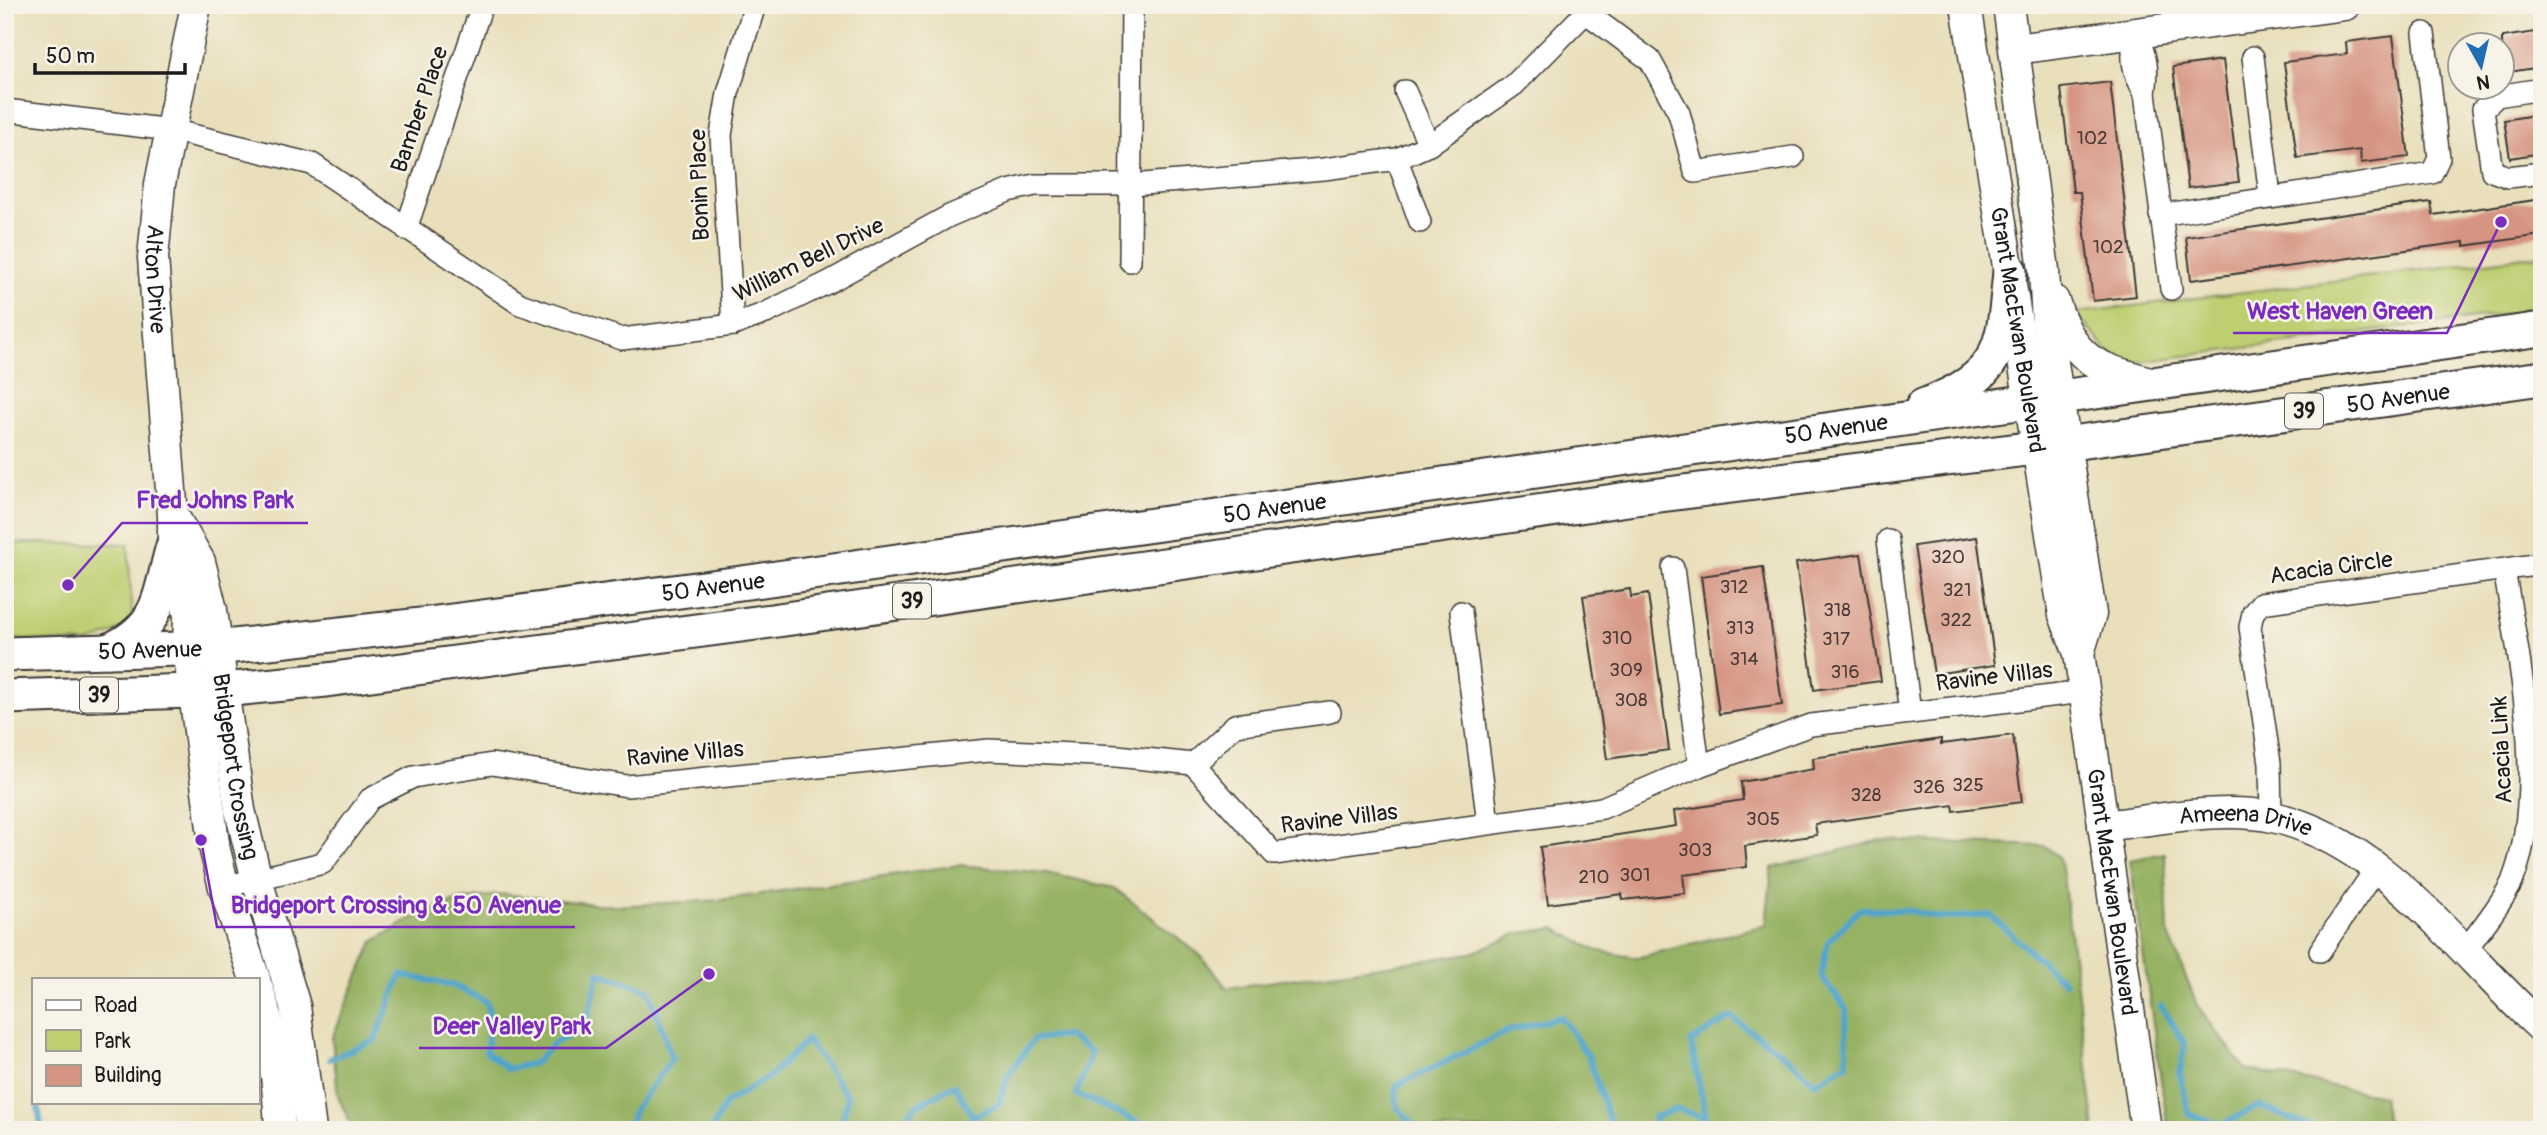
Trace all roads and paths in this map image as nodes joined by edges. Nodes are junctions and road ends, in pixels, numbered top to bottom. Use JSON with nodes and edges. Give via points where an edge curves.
{"nodes":[{"id":1,"x":197,"y":5,"type":"edge"},
{"id":2,"x":482,"y":5,"type":"edge"},
{"id":3,"x":755,"y":5,"type":"edge"},
{"id":4,"x":1132,"y":5,"type":"edge"},
{"id":5,"x":1966,"y":5,"type":"edge"},
{"id":6,"x":2008,"y":5,"type":"edge"},
{"id":7,"x":2345,"y":5,"type":"edge"},
{"id":8,"x":1590,"y":9,"type":"edge"},
{"id":9,"x":2136,"y":33,"type":"junction"},
{"id":10,"x":2424,"y":33,"type":"dead end"},
{"id":11,"x":2015,"y":49,"type":"junction"},
{"id":12,"x":2253,"y":57,"type":"dead end"},
{"id":13,"x":2542,"y":89,"type":"edge"},
{"id":14,"x":1405,"y":91,"type":"dead end"},
{"id":15,"x":5,"y":110,"type":"edge"},
{"id":16,"x":171,"y":130,"type":"junction"},
{"id":17,"x":1429,"y":145,"type":"junction"},
{"id":18,"x":1793,"y":157,"type":"dead end"},
{"id":19,"x":1397,"y":159,"type":"junction"},
{"id":20,"x":2542,"y":173,"type":"edge"},
{"id":21,"x":1131,"y":185,"type":"junction"},
{"id":22,"x":2270,"y":197,"type":"junction"},
{"id":23,"x":2160,"y":215,"type":"junction"},
{"id":24,"x":1420,"y":222,"type":"dead end"},
{"id":25,"x":406,"y":229,"type":"junction"},
{"id":26,"x":1130,"y":261,"type":"dead end"},
{"id":27,"x":2044,"y":270,"type":"junction"},
{"id":28,"x":2010,"y":271,"type":"junction"},
{"id":29,"x":2171,"y":289,"type":"dead end"},
{"id":30,"x":733,"y":325,"type":"junction"},
{"id":31,"x":2542,"y":329,"type":"edge"},
{"id":32,"x":2542,"y":378,"type":"edge"},
{"id":33,"x":2157,"y":384,"type":"junction"},
{"id":34,"x":2043,"y":400,"type":"junction"},
{"id":35,"x":1881,"y":422,"type":"junction"},
{"id":36,"x":2050,"y":445,"type":"junction"},
{"id":37,"x":173,"y":531,"type":"junction"},
{"id":38,"x":1888,"y":540,"type":"dead end"},
{"id":39,"x":2542,"y":564,"type":"edge"},
{"id":40,"x":1673,"y":568,"type":"dead end"},
{"id":41,"x":2504,"y":570,"type":"junction"},
{"id":42,"x":1461,"y":612,"type":"dead end"},
{"id":43,"x":202,"y":648,"type":"junction"},
{"id":44,"x":106,"y":652,"type":"junction"},
{"id":45,"x":5,"y":654,"type":"edge"},
{"id":46,"x":208,"y":691,"type":"junction"},
{"id":47,"x":2084,"y":692,"type":"junction"},
{"id":48,"x":5,"y":697,"type":"edge"},
{"id":49,"x":1330,"y":712,"type":"dead end"},
{"id":50,"x":1910,"y":712,"type":"junction"},
{"id":51,"x":1193,"y":764,"type":"junction"},
{"id":52,"x":1699,"y":766,"type":"junction"},
{"id":53,"x":2271,"y":817,"type":"junction"},
{"id":54,"x":1488,"y":823,"type":"junction"},
{"id":55,"x":2103,"y":825,"type":"junction"},
{"id":56,"x":2377,"y":867,"type":"junction"},
{"id":57,"x":257,"y":880,"type":"junction"},
{"id":58,"x":224,"y":887,"type":"junction"},
{"id":59,"x":2320,"y":951,"type":"dead end"},
{"id":60,"x":2464,"y":953,"type":"junction"},
{"id":61,"x":255,"y":978,"type":"edge"},
{"id":62,"x":259,"y":994,"type":"edge"},
{"id":63,"x":2542,"y":1028,"type":"edge"},
{"id":64,"x":279,"y":1130,"type":"edge"},
{"id":65,"x":311,"y":1130,"type":"edge"},
{"id":66,"x":2146,"y":1130,"type":"edge"}],
"edges":[{"from":1,"to":16,"type":"street","name":"Alton Drive"},
{"from":2,"to":25,"type":"street","name":"Bamber Place"},
{"from":3,"to":30,"type":"street","name":"Bonin Place","via":[[728,93],[721,135]]},
{"from":4,"to":21,"type":"street"},
{"from":5,"to":28,"type":"street","name":"Grant MacEwan Boulevard"},
{"from":6,"to":11,"type":"street","name":"Grant MacEwan Boulevard"},
{"from":7,"to":9,"type":"street"},
{"from":8,"to":17,"type":"street","name":"William Bell Drive","via":[[1514,85]]},
{"from":8,"to":18,"type":"street","via":[[1650,60],[1679,113],[1695,173]]},
{"from":9,"to":11,"type":"street"},
{"from":9,"to":23,"type":"street","via":[[2131,57],[2145,93]]},
{"from":10,"to":22,"type":"street","via":[[2439,158],[2432,173]]},
{"from":11,"to":27,"type":"street","name":"Grant MacEwan Boulevard"},
{"from":12,"to":22,"type":"street"},
{"from":13,"to":20,"type":"street","via":[[2497,96],[2483,109],[2491,171],[2508,177]]},
{"from":14,"to":17,"type":"street"},
{"from":15,"to":16,"type":"street","name":"William Bell Drive"},
{"from":16,"to":25,"type":"street","name":"William Bell Drive","via":[[312,164]]},
{"from":16,"to":37,"type":"street","name":"Alton Drive","via":[[153,258]]},
{"from":17,"to":19,"type":"street","name":"William Bell Drive"},
{"from":19,"to":21,"type":"street","name":"William Bell Drive"},
{"from":19,"to":24,"type":"street"},
{"from":21,"to":26,"type":"street"},
{"from":21,"to":30,"type":"street","name":"William Bell Drive","via":[[1058,183],[1008,191],[949,216],[794,300]]},
{"from":22,"to":23,"type":"street"},
{"from":23,"to":29,"type":"street"},
{"from":25,"to":30,"type":"street","name":"William Bell Drive","via":[[520,304],[622,339]]},
{"from":27,"to":33,"type":"street","via":[[2062,326],[2082,356],[2109,370]]},
{"from":27,"to":34,"type":"street","name":"Grant MacEwan Boulevard"},
{"from":28,"to":34,"type":"street","name":"Grant MacEwan Boulevard"},
{"from":28,"to":35,"type":"main road","via":[[2004,335],[1980,375],[1952,394]]},
{"from":31,"to":33,"type":"main road","name":"50 Avenue","number":"39"},
{"from":32,"to":36,"type":"main road","name":"50 Avenue","number":"39"},
{"from":33,"to":34,"type":"main road","name":"50 Avenue","number":"39"},
{"from":34,"to":35,"type":"main road","name":"50 Avenue","number":"39"},
{"from":34,"to":36,"type":"street","name":"Grant MacEwan Boulevard"},
{"from":35,"to":43,"type":"main road","name":"50 Avenue","number":"39","via":[[743,583]]},
{"from":36,"to":46,"type":"main road","name":"50 Avenue","number":"39","via":[[1628,499],[550,652]]},
{"from":36,"to":47,"type":"street","name":"Grant MacEwan Boulevard","via":[[2091,614],[2080,653]]},
{"from":37,"to":43,"type":"street","name":"Alton Drive","via":[[200,562],[212,610]]},
{"from":37,"to":44,"type":"main road","via":[[152,617],[131,640]]},
{"from":38,"to":50,"type":"street","name":"Ravine Villas"},
{"from":39,"to":41,"type":"street","name":"Acacia Circle"},
{"from":40,"to":52,"type":"street"},
{"from":41,"to":53,"type":"street","name":"Acacia Circle","via":[[2262,603],[2253,613],[2250,627],[2270,763]]},
{"from":41,"to":60,"type":"street","name":"Acacia Link","via":[[2526,694],[2534,797],[2512,883]]},
{"from":42,"to":54,"type":"street"},
{"from":43,"to":44,"type":"main road","name":"50 Avenue","number":"39"},
{"from":43,"to":46,"type":"street","name":"Bridgeport Crossing"},
{"from":44,"to":45,"type":"main road","name":"50 Avenue","number":"39"},
{"from":46,"to":48,"type":"main road","name":"50 Avenue","number":"39"},
{"from":46,"to":57,"type":"street","name":"Bridgeport Crossing"},
{"from":46,"to":58,"type":"street","name":"Bridgeport Crossing","via":[[215,850]]},
{"from":47,"to":50,"type":"street","name":"Ravine Villas"},
{"from":47,"to":55,"type":"street","name":"Grant MacEwan Boulevard"},
{"from":49,"to":51,"type":"street","via":[[1235,725]]},
{"from":50,"to":52,"type":"street","name":"Ravine Villas","via":[[1811,725]]},
{"from":51,"to":54,"type":"street","name":"Ravine Villas","via":[[1274,854]]},
{"from":51,"to":57,"type":"street","name":"Ravine Villas","via":[[989,750],[627,786],[492,764],[414,777],[370,799],[323,863]]},
{"from":52,"to":54,"type":"street","name":"Ravine Villas","via":[[1602,808]]},
{"from":53,"to":55,"type":"street","name":"Ameena Drive","via":[[2196,816]]},
{"from":53,"to":56,"type":"street","name":"Ameena Drive","via":[[2334,839]]},
{"from":55,"to":66,"type":"street","name":"Grant MacEwan Boulevard"},
{"from":56,"to":59,"type":"street"},
{"from":56,"to":60,"type":"street","name":"Ameena Drive"},
{"from":57,"to":58,"type":"street","name":"Ravine Villas"},
{"from":57,"to":65,"type":"street","name":"Bridgeport Crossing","via":[[295,1006]]},
{"from":58,"to":61,"type":"street","name":"Bridgeport Crossing"},
{"from":60,"to":63,"type":"street","name":"Ameena Drive"},
{"from":62,"to":64,"type":"street","via":[[271,1039]]}]}
